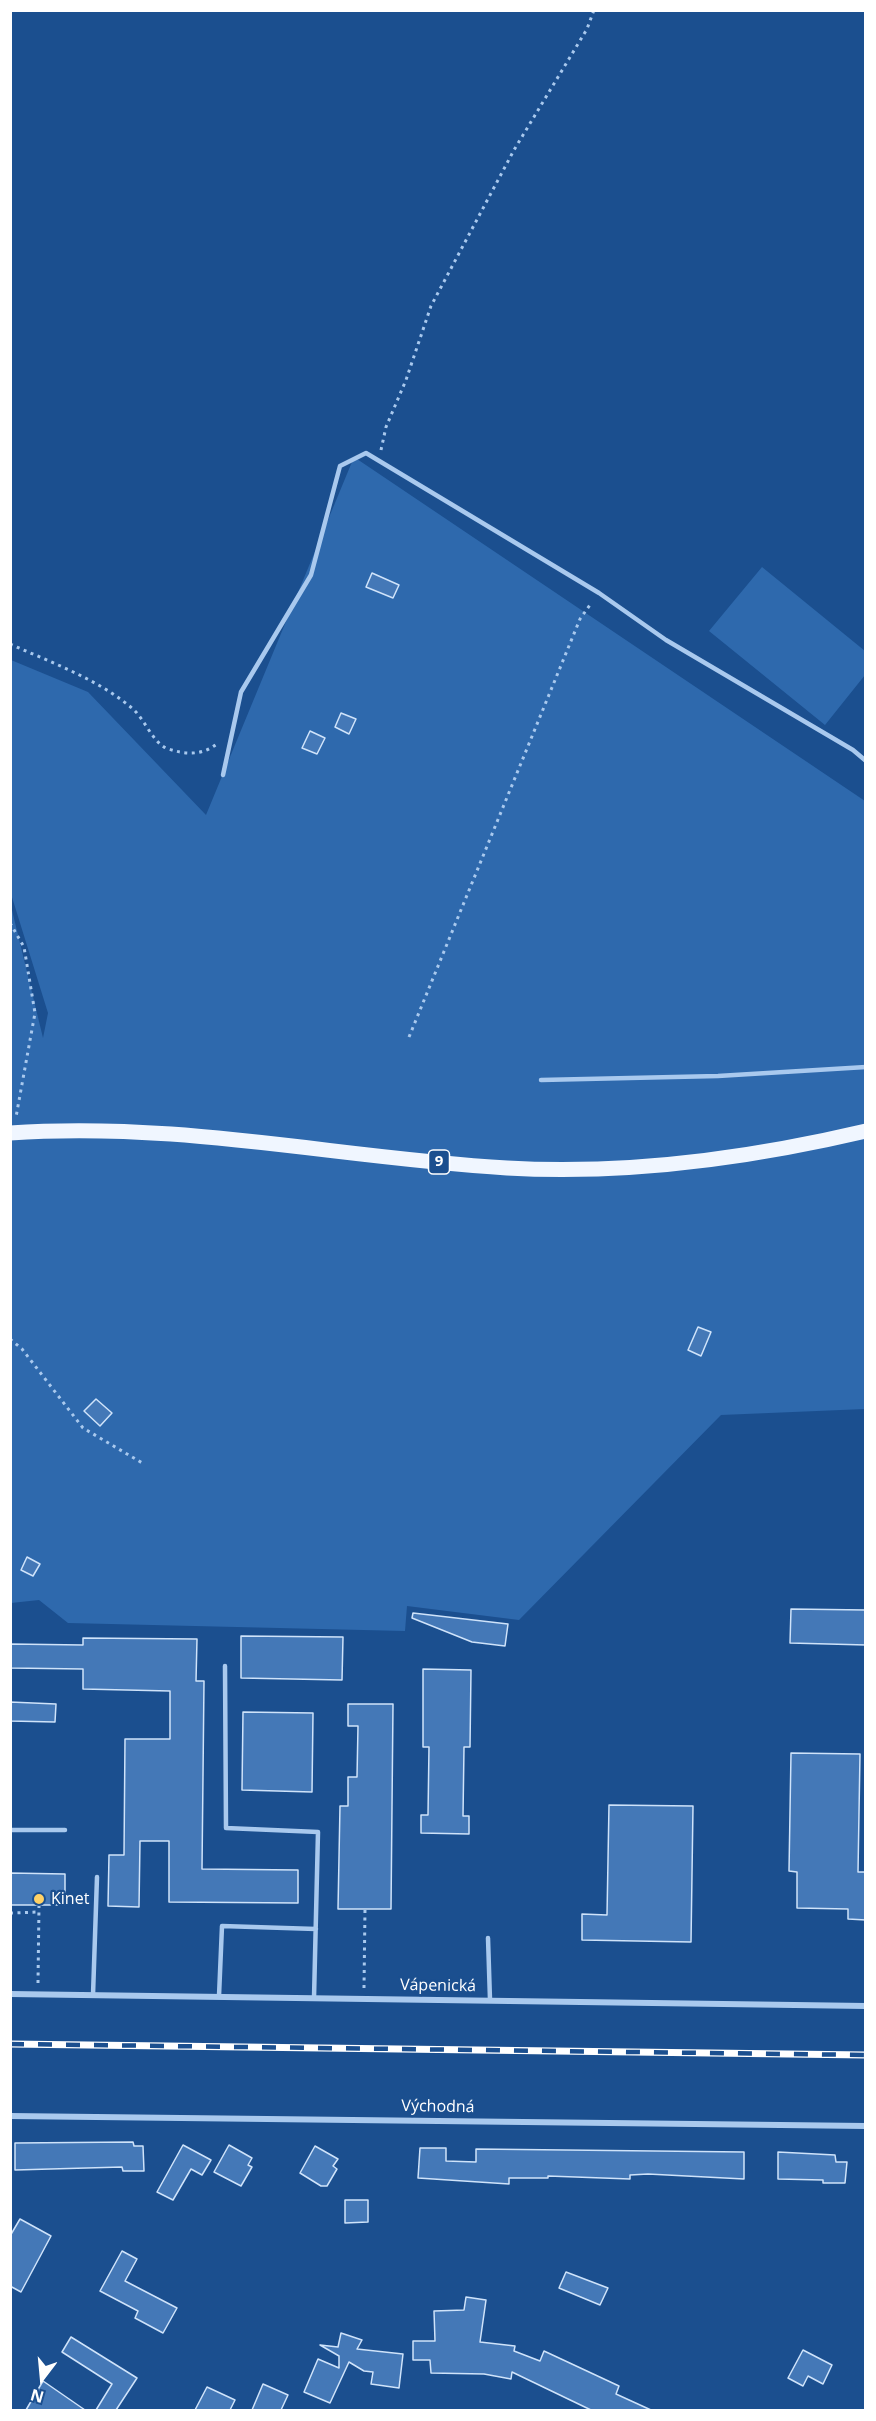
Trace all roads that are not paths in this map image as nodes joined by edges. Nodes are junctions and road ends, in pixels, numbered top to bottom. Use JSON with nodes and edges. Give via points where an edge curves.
{"nodes":[{"id":1,"x":866,"y":760,"type":"edge"},
{"id":2,"x":223,"y":775,"type":"dead end"},
{"id":3,"x":866,"y":1067,"type":"edge"},
{"id":4,"x":541,"y":1080,"type":"dead end"},
{"id":5,"x":866,"y":1131,"type":"edge"},
{"id":6,"x":12,"y":1133,"type":"edge"},
{"id":7,"x":225,"y":1666,"type":"dead end"},
{"id":8,"x":10,"y":1830,"type":"edge"},
{"id":9,"x":65,"y":1830,"type":"dead end"},
{"id":10,"x":97,"y":1877,"type":"dead end"},
{"id":11,"x":316,"y":1929,"type":"junction"},
{"id":12,"x":488,"y":1938,"type":"dead end"},
{"id":13,"x":10,"y":1994,"type":"edge"},
{"id":14,"x":93,"y":1995,"type":"junction"},
{"id":15,"x":219,"y":1996,"type":"junction"},
{"id":16,"x":314,"y":1998,"type":"junction"},
{"id":17,"x":490,"y":2000,"type":"junction"},
{"id":18,"x":866,"y":2006,"type":"edge"},
{"id":19,"x":10,"y":2116,"type":"edge"},
{"id":20,"x":866,"y":2126,"type":"edge"}],
"edges":[{"from":1,"to":2,"type":"lane","via":[[366,453],[340,466],[311,575],[241,692]]},
{"from":3,"to":4,"type":"lane","via":[[718,1076]]},
{"from":5,"to":6,"type":"main road","number":"9","via":[[734,1158],[639,1168],[568,1170],[408,1160],[201,1134]]},
{"from":7,"to":11,"type":"lane","via":[[226,1828],[318,1832]]},
{"from":8,"to":9,"type":"lane"},
{"from":10,"to":14,"type":"lane"},
{"from":11,"to":15,"type":"lane","via":[[222,1926]]},
{"from":11,"to":16,"type":"lane"},
{"from":12,"to":17,"type":"lane"},
{"from":13,"to":14,"type":"street","name":"Vápenická"},
{"from":14,"to":15,"type":"street","name":"Vápenická"},
{"from":15,"to":16,"type":"street","name":"Vápenická"},
{"from":16,"to":17,"type":"street","name":"Vápenická"},
{"from":17,"to":18,"type":"street","name":"Vápenická"},
{"from":19,"to":20,"type":"street","name":"Východná"}]}
